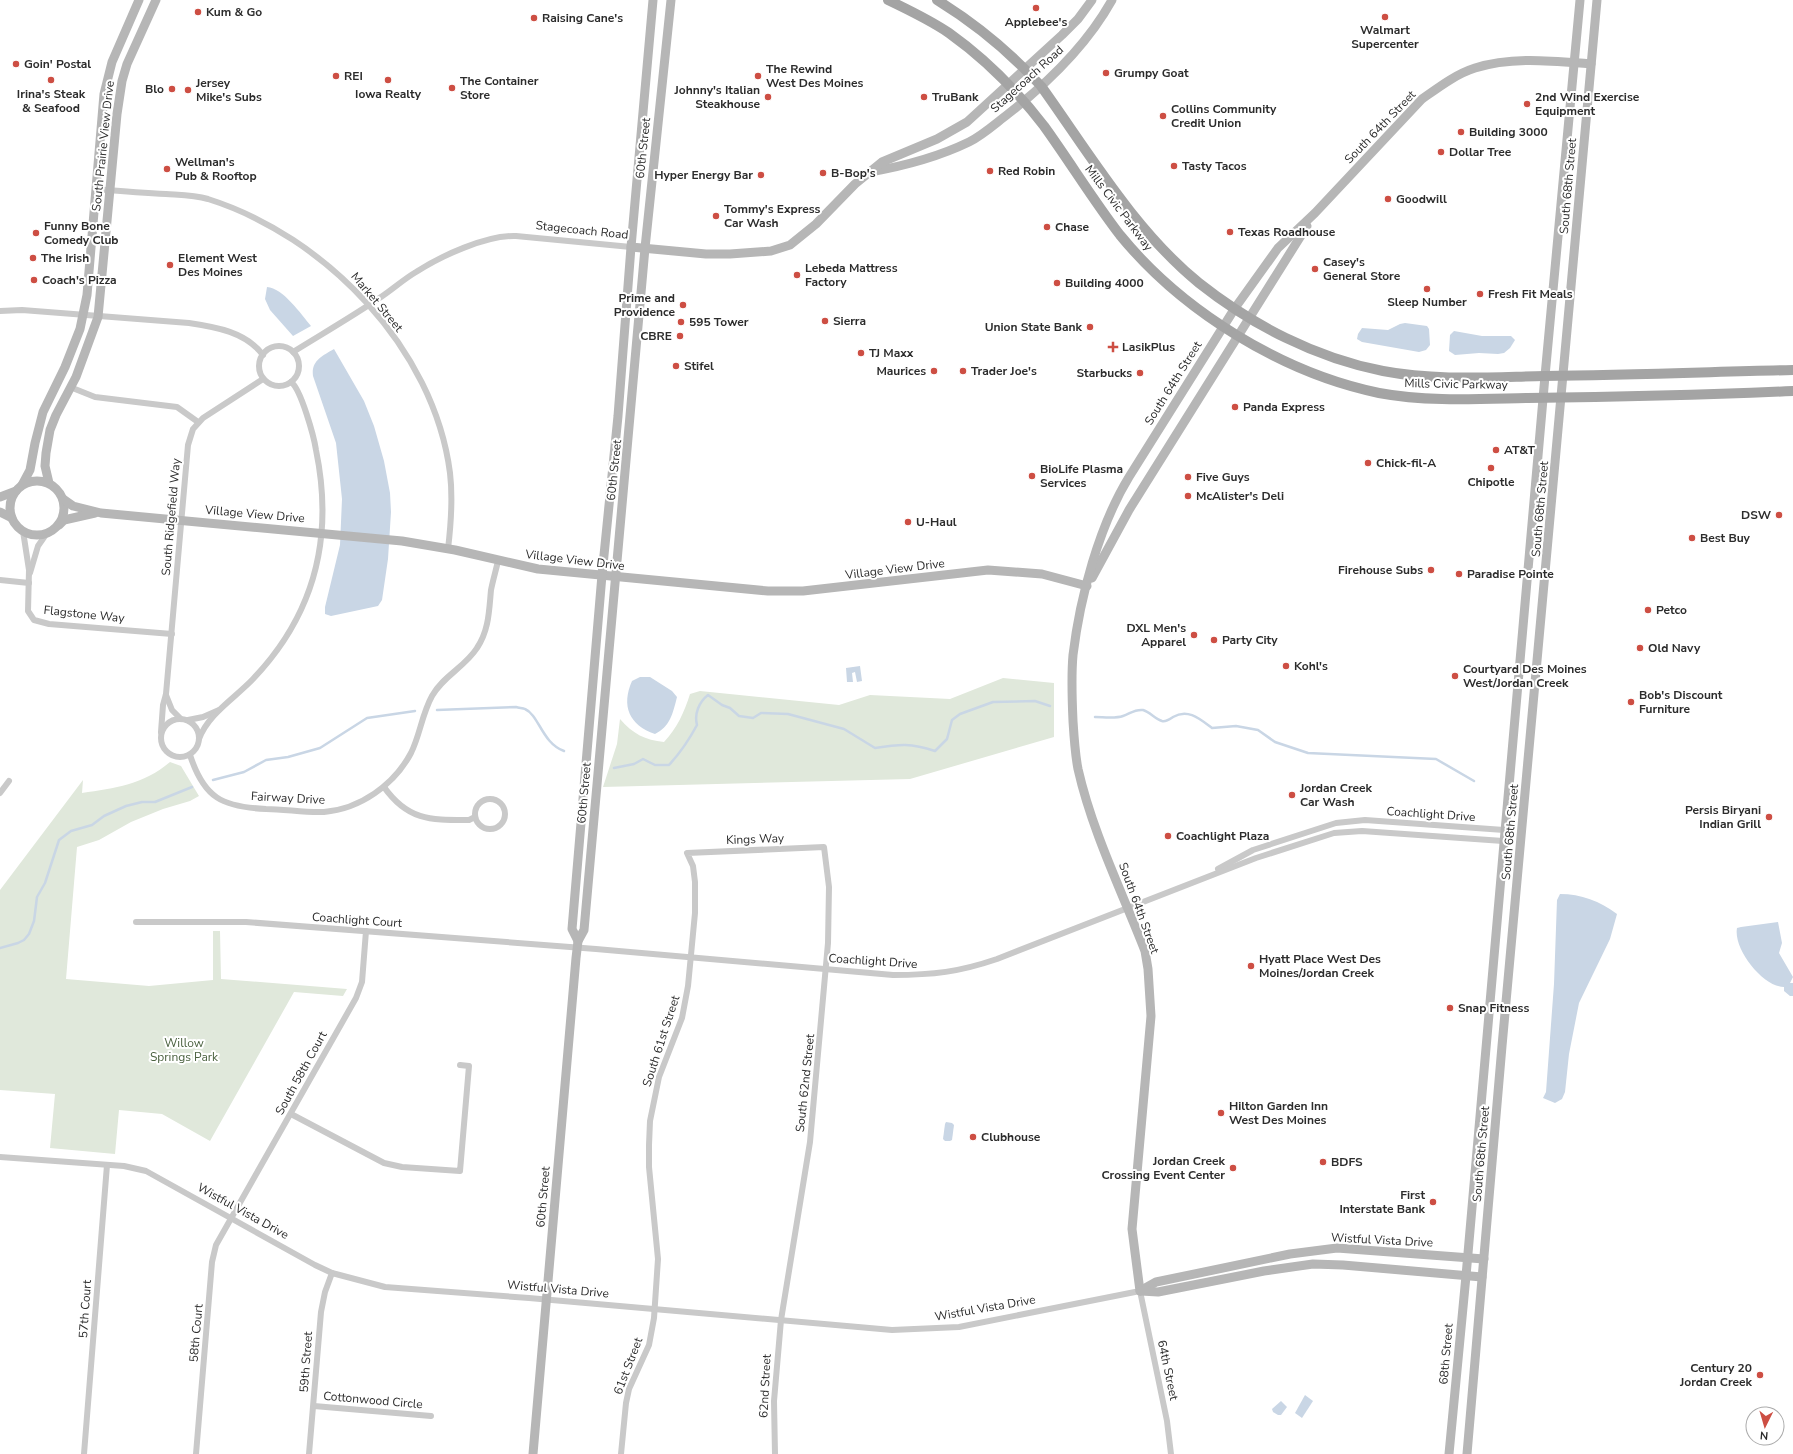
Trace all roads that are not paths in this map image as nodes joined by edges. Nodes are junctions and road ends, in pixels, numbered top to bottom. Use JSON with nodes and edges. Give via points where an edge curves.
{"nodes":[{"id":1,"x":138,"y":0,"type":"edge"},
{"id":2,"x":156,"y":0,"type":"edge"},
{"id":3,"x":653,"y":0,"type":"edge"},
{"id":4,"x":671,"y":0,"type":"edge"},
{"id":5,"x":888,"y":0,"type":"edge"},
{"id":6,"x":937,"y":0,"type":"edge"},
{"id":7,"x":1092,"y":0,"type":"edge"},
{"id":8,"x":1112,"y":0,"type":"edge"},
{"id":9,"x":1580,"y":0,"type":"edge"},
{"id":10,"x":1597,"y":0,"type":"edge"},
{"id":11,"x":1574,"y":62,"type":"junction"},
{"id":12,"x":1591,"y":64,"type":"junction"},
{"id":13,"x":1025,"y":68,"type":"junction"},
{"id":14,"x":1007,"y":84,"type":"junction"},
{"id":15,"x":1041,"y":86,"type":"junction"},
{"id":16,"x":1023,"y":102,"type":"junction"},
{"id":17,"x":869,"y":172,"type":"junction"},
{"id":18,"x":96,"y":189,"type":"junction"},
{"id":19,"x":110,"y":190,"type":"junction"},
{"id":20,"x":1315,"y":213,"type":"junction"},
{"id":21,"x":631,"y":247,"type":"junction"},
{"id":22,"x":645,"y":248,"type":"junction"},
{"id":23,"x":367,"y":305,"type":"junction"},
{"id":24,"x":1235,"y":308,"type":"junction"},
{"id":25,"x":0,"y":310,"type":"edge"},
{"id":26,"x":84,"y":315,"type":"junction"},
{"id":27,"x":1249,"y":316,"type":"junction"},
{"id":28,"x":98,"y":317,"type":"junction"},
{"id":29,"x":1224,"y":326,"type":"junction"},
{"id":30,"x":1238,"y":335,"type":"junction"},
{"id":31,"x":293,"y":352,"type":"junction"},
{"id":32,"x":262,"y":355,"type":"junction"},
{"id":33,"x":1793,"y":370,"type":"edge"},
{"id":34,"x":1544,"y":376,"type":"junction"},
{"id":35,"x":1563,"y":376,"type":"junction"},
{"id":36,"x":263,"y":379,"type":"junction"},
{"id":37,"x":291,"y":382,"type":"junction"},
{"id":38,"x":70,"y":387,"type":"junction"},
{"id":39,"x":1793,"y":392,"type":"edge"},
{"id":40,"x":1543,"y":398,"type":"junction"},
{"id":41,"x":1562,"y":398,"type":"junction"},
{"id":42,"x":198,"y":422,"type":"junction"},
{"id":43,"x":49,"y":483,"type":"junction"},
{"id":44,"x":19,"y":488,"type":"junction"},
{"id":45,"x":0,"y":497,"type":"edge"},
{"id":46,"x":63,"y":499,"type":"junction"},
{"id":47,"x":0,"y":512,"type":"edge"},
{"id":48,"x":101,"y":512,"type":"junction"},
{"id":49,"x":12,"y":518,"type":"junction"},
{"id":50,"x":181,"y":519,"type":"junction"},
{"id":51,"x":56,"y":528,"type":"junction"},
{"id":52,"x":23,"y":531,"type":"junction"},
{"id":53,"x":322,"y":532,"type":"junction"},
{"id":54,"x":47,"y":533,"type":"junction"},
{"id":55,"x":448,"y":549,"type":"junction"},
{"id":56,"x":498,"y":561,"type":"junction"},
{"id":57,"x":602,"y":575,"type":"junction"},
{"id":58,"x":616,"y":577,"type":"junction"},
{"id":59,"x":29,"y":579,"type":"junction"},
{"id":60,"x":0,"y":580,"type":"edge"},
{"id":61,"x":1087,"y":586,"type":"junction"},
{"id":62,"x":172,"y":634,"type":"junction"},
{"id":63,"x":166,"y":694,"type":"junction"},
{"id":64,"x":220,"y":709,"type":"junction"},
{"id":65,"x":184,"y":719,"type":"junction"},
{"id":66,"x":161,"y":732,"type":"junction"},
{"id":67,"x":199,"y":739,"type":"junction"},
{"id":68,"x":190,"y":755,"type":"junction"},
{"id":69,"x":9,"y":781,"type":"dead end"},
{"id":70,"x":384,"y":787,"type":"junction"},
{"id":71,"x":0,"y":793,"type":"edge"},
{"id":72,"x":475,"y":818,"type":"junction"},
{"id":73,"x":1504,"y":830,"type":"junction"},
{"id":74,"x":1503,"y":841,"type":"junction"},
{"id":75,"x":824,"y":847,"type":"joint"},
{"id":76,"x":687,"y":853,"type":"joint"},
{"id":77,"x":1199,"y":880,"type":"junction"},
{"id":78,"x":1128,"y":907,"type":"junction"},
{"id":79,"x":136,"y":922,"type":"dead end"},
{"id":80,"x":366,"y":932,"type":"junction"},
{"id":81,"x":577,"y":945,"type":"junction"},
{"id":82,"x":691,"y":957,"type":"junction"},
{"id":83,"x":826,"y":969,"type":"junction"},
{"id":84,"x":460,"y":1065,"type":"dead end"},
{"id":85,"x":291,"y":1114,"type":"junction"},
{"id":86,"x":0,"y":1156,"type":"edge"},
{"id":87,"x":107,"y":1165,"type":"junction"},
{"id":88,"x":231,"y":1217,"type":"junction"},
{"id":89,"x":1467,"y":1257,"type":"junction"},
{"id":90,"x":1484,"y":1259,"type":"junction"},
{"id":91,"x":332,"y":1273,"type":"junction"},
{"id":92,"x":1466,"y":1276,"type":"junction"},
{"id":93,"x":1482,"y":1277,"type":"junction"},
{"id":94,"x":1140,"y":1291,"type":"junction"},
{"id":95,"x":547,"y":1300,"type":"junction"},
{"id":96,"x":655,"y":1309,"type":"junction"},
{"id":97,"x":781,"y":1320,"type":"junction"},
{"id":98,"x":314,"y":1406,"type":"junction"},
{"id":99,"x":431,"y":1416,"type":"dead end"},
{"id":100,"x":84,"y":1454,"type":"edge"},
{"id":101,"x":196,"y":1454,"type":"edge"},
{"id":102,"x":309,"y":1454,"type":"edge"},
{"id":103,"x":534,"y":1454,"type":"edge"},
{"id":104,"x":621,"y":1454,"type":"edge"},
{"id":105,"x":775,"y":1454,"type":"edge"},
{"id":106,"x":1171,"y":1454,"type":"edge"},
{"id":107,"x":1449,"y":1454,"type":"edge"},
{"id":108,"x":1467,"y":1454,"type":"edge"}],
"edges":[{"from":1,"to":18,"type":"street","name":"South Prairie View Drive","via":[[107,79]]},
{"from":2,"to":19,"type":"street","name":"South Prairie View Drive","via":[[122,81]]},
{"from":3,"to":21,"type":"street","name":"60th Street"},
{"from":4,"to":22,"type":"street","name":"60th Street"},
{"from":5,"to":14,"type":"main road","name":"Mills Civic Parkway","via":[[949,34]]},
{"from":6,"to":13,"type":"main road","name":"Mills Civic Parkway","via":[[983,31]]},
{"from":7,"to":13,"type":"street","name":"Stagecoach Road","via":[[1078,18]]},
{"from":8,"to":15,"type":"street","name":"Stagecoach Road","via":[[1090,36]]},
{"from":9,"to":11,"type":"street","name":"South 68th Street"},
{"from":10,"to":12,"type":"street","name":"South 68th Street"},
{"from":11,"to":12,"type":"street","name":"South 64th Street"},
{"from":11,"to":20,"type":"street","name":"South 64th Street","via":[[1499,62],[1475,68],[1440,86],[1422,99]]},
{"from":11,"to":34,"type":"street","name":"South 68th Street"},
{"from":12,"to":35,"type":"street","name":"South 68th Street"},
{"from":13,"to":14,"type":"street","name":"Stagecoach Road"},
{"from":13,"to":15,"type":"main road","name":"Mills Civic Parkway"},
{"from":14,"to":16,"type":"main road","name":"Mills Civic Parkway"},
{"from":14,"to":17,"type":"street","name":"Stagecoach Road","via":[[967,122],[882,162]]},
{"from":15,"to":16,"type":"street","name":"Stagecoach Road"},
{"from":15,"to":24,"type":"main road","name":"Mills Civic Parkway","via":[[1136,220],[1199,283]]},
{"from":16,"to":17,"type":"street","name":"Stagecoach Road","via":[[982,133],[944,153]]},
{"from":16,"to":29,"type":"main road","name":"Mills Civic Parkway","via":[[1042,123],[1102,210],[1138,256],[1177,293]]},
{"from":17,"to":22,"type":"street","name":"Stagecoach Road","via":[[790,245],[771,251],[706,254]]},
{"from":18,"to":19,"type":"street","name":"Market Street"},
{"from":18,"to":26,"type":"street","name":"South Prairie View Drive"},
{"from":19,"to":23,"type":"street","name":"Market Street","via":[[197,197],[231,208],[301,244],[343,278]]},
{"from":19,"to":28,"type":"street","name":"South Prairie View Drive"},
{"from":20,"to":24,"type":"street","name":"South 64th Street","via":[[1278,248]]},
{"from":20,"to":27,"type":"street","name":"South 64th Street"},
{"from":21,"to":22,"type":"street","name":"Stagecoach Road"},
{"from":21,"to":23,"type":"street","name":"Stagecoach Road","via":[[516,236],[500,237],[434,262]]},
{"from":21,"to":57,"type":"street","name":"60th Street"},
{"from":22,"to":58,"type":"street","name":"60th Street"},
{"from":23,"to":31,"type":"street","name":"Stagecoach Road"},
{"from":23,"to":55,"type":"street","name":"Market Street","via":[[417,373],[433,409],[446,449],[450,473],[452,500]]},
{"from":24,"to":27,"type":"main road","name":"Mills Civic Parkway"},
{"from":24,"to":29,"type":"street","name":"South 64th Street"},
{"from":25,"to":26,"type":"street"},
{"from":26,"to":28,"type":"street"},
{"from":26,"to":44,"type":"street","name":"South Prairie View Drive","via":[[74,348],[43,412],[30,470]]},
{"from":27,"to":30,"type":"street","name":"South 64th Street"},
{"from":27,"to":34,"type":"main road","name":"Mills Civic Parkway","via":[[1310,349],[1332,358],[1382,371],[1440,377]]},
{"from":28,"to":32,"type":"street","via":[[213,327],[250,341]]},
{"from":28,"to":38,"type":"street","name":"South Prairie View Drive"},
{"from":29,"to":30,"type":"main road","name":"Mills Civic Parkway"},
{"from":29,"to":61,"type":"street","name":"South 64th Street","via":[[1116,499],[1103,531]]},
{"from":30,"to":40,"type":"main road","name":"Mills Civic Parkway","via":[[1282,360],[1348,385],[1379,393],[1422,398]]},
{"from":30,"to":61,"type":"street","name":"South 64th Street","via":[[1129,510]]},
{"from":31,"to":32,"type":"street","via":[[281,346],[267,350]]},
{"from":31,"to":37,"type":"street","via":[[299,363],[299,370]]},
{"from":32,"to":36,"type":"street","via":[[259,368]]},
{"from":33,"to":35,"type":"main road","name":"Mills Civic Parkway"},
{"from":34,"to":35,"type":"main road","name":"Mills Civic Parkway"},
{"from":34,"to":40,"type":"street","name":"South 68th Street"},
{"from":35,"to":41,"type":"street","name":"South 68th Street"},
{"from":36,"to":37,"type":"street","via":[[275,386]]},
{"from":36,"to":42,"type":"street"},
{"from":37,"to":53,"type":"street","via":[[305,410],[316,451],[323,495]]},
{"from":38,"to":42,"type":"street","via":[[94,397],[177,407]]},
{"from":38,"to":43,"type":"street","name":"South Prairie View Drive","via":[[56,415],[48,443],[45,466]]},
{"from":39,"to":41,"type":"main road","name":"Mills Civic Parkway"},
{"from":40,"to":41,"type":"main road","name":"Mills Civic Parkway"},
{"from":40,"to":73,"type":"street","name":"South 68th Street"},
{"from":41,"to":90,"type":"street","name":"South 68th Street"},
{"from":42,"to":50,"type":"street","name":"South Ridgefield Way","via":[[188,445]]},
{"from":43,"to":44,"type":"street","via":[[36,480]]},
{"from":43,"to":46,"type":"street","via":[[57,489]]},
{"from":44,"to":45,"type":"street"},
{"from":44,"to":49,"type":"street","via":[[10,503]]},
{"from":46,"to":48,"type":"street","name":"Village View Drive","via":[[74,506]]},
{"from":46,"to":51,"type":"street","via":[[64,513]]},
{"from":47,"to":49,"type":"street"},
{"from":48,"to":50,"type":"street","name":"Village View Drive"},
{"from":48,"to":51,"type":"street","via":[[64,520]]},
{"from":49,"to":52,"type":"street"},
{"from":50,"to":53,"type":"street","name":"Village View Drive"},
{"from":50,"to":62,"type":"street","name":"South Ridgefield Way"},
{"from":51,"to":54,"type":"street"},
{"from":52,"to":54,"type":"street","via":[[30,534]]},
{"from":52,"to":59,"type":"street"},
{"from":53,"to":55,"type":"street","name":"Village View Drive"},
{"from":53,"to":64,"type":"street","via":[[319,555],[309,591],[288,636],[254,679]]},
{"from":54,"to":59,"type":"street","via":[[38,546]]},
{"from":55,"to":56,"type":"street","name":"Village View Drive"},
{"from":56,"to":57,"type":"street","name":"Village View Drive","via":[[538,569]]},
{"from":56,"to":70,"type":"street","name":"Fairway Drive","via":[[489,617],[481,641],[468,660],[438,686],[427,705],[411,752]]},
{"from":57,"to":58,"type":"street","name":"Village View Drive"},
{"from":57,"to":81,"type":"street","name":"60th Street","via":[[572,929]]},
{"from":58,"to":61,"type":"street","name":"Village View Drive","via":[[768,592],[803,591],[977,570],[1002,570],[1042,574]]},
{"from":58,"to":81,"type":"street","name":"60th Street","via":[[584,930]]},
{"from":59,"to":60,"type":"street"},
{"from":59,"to":62,"type":"street","name":"Flagstone Way","via":[[28,610],[31,617],[40,622]]},
{"from":61,"to":78,"type":"street","name":"South 64th Street","via":[[1073,654],[1075,746],[1088,806]]},
{"from":62,"to":63,"type":"street","name":"South Ridgefield Way"},
{"from":63,"to":65,"type":"street","name":"South Ridgefield Way","via":[[172,710]]},
{"from":63,"to":66,"type":"street","name":"South Ridgefield Way"},
{"from":64,"to":65,"type":"street","via":[[203,717]]},
{"from":64,"to":67,"type":"street","via":[[205,726]]},
{"from":65,"to":66,"type":"street","via":[[176,719],[167,724]]},
{"from":65,"to":67,"type":"street","via":[[198,730]]},
{"from":66,"to":68,"type":"street","via":[[163,746],[168,753],[184,757]]},
{"from":67,"to":68,"type":"street"},
{"from":68,"to":70,"type":"street","name":"Fairway Drive","via":[[205,788],[224,802],[239,806],[325,812],[357,803]]},
{"from":69,"to":71,"type":"street"},
{"from":70,"to":72,"type":"street","via":[[401,806],[423,818]]},
{"from":72,"to":72,"type":"street","via":[[484,828],[497,828],[504,820],[505,810],[497,800],[485,800],[477,806]]},
{"from":73,"to":74,"type":"street","name":"South 68th Street"},
{"from":73,"to":77,"type":"street","name":"Coachlight Drive","via":[[1365,820],[1336,823],[1253,850]]},
{"from":74,"to":77,"type":"street","name":"Coachlight Drive","via":[[1362,831],[1334,833],[1256,858]]},
{"from":74,"to":89,"type":"street","name":"South 68th Street"},
{"from":75,"to":76,"type":"street","name":"Kings Way"},
{"from":75,"to":83,"type":"street","name":"South 62nd Street","via":[[830,915]]},
{"from":76,"to":82,"type":"street","name":"South 61st Street","via":[[693,866],[695,882]]},
{"from":77,"to":78,"type":"street","name":"Coachlight Drive"},
{"from":78,"to":83,"type":"street","name":"Coachlight Drive","via":[[997,959],[961,970],[924,975],[893,975]]},
{"from":78,"to":94,"type":"street","name":"South 64th Street","via":[[1148,969],[1151,1016],[1132,1229]]},
{"from":79,"to":80,"type":"street","name":"Coachlight Court","via":[[225,921]]},
{"from":80,"to":81,"type":"street","name":"Coachlight Court"},
{"from":80,"to":85,"type":"street","name":"South 58th Court","via":[[359,990]]},
{"from":81,"to":82,"type":"street","name":"Coachlight Drive"},
{"from":81,"to":95,"type":"street","name":"60th Street"},
{"from":82,"to":83,"type":"street","name":"Coachlight Drive"},
{"from":82,"to":96,"type":"street","name":"South 61st Street","via":[[686,1002],[659,1077],[650,1121],[649,1167],[658,1259]]},
{"from":83,"to":97,"type":"street","name":"South 62nd Street","via":[[810,1142]]},
{"from":84,"to":85,"type":"street","via":[[469,1066],[460,1171],[402,1167],[384,1163]]},
{"from":85,"to":88,"type":"street","name":"South 58th Court"},
{"from":86,"to":87,"type":"street","name":"Wistful Vista Drive"},
{"from":87,"to":88,"type":"street","name":"Wistful Vista Drive","via":[[146,1171]]},
{"from":87,"to":100,"type":"street","name":"57th Court"},
{"from":88,"to":91,"type":"street","name":"Wistful Vista Drive"},
{"from":88,"to":101,"type":"street","name":"58th Court","via":[[218,1240],[213,1256]]},
{"from":89,"to":90,"type":"street","name":"Wistful Vista Drive"},
{"from":89,"to":92,"type":"street","name":"68th Street"},
{"from":89,"to":94,"type":"street","name":"Wistful Vista Drive","via":[[1344,1248],[1313,1250],[1156,1282]]},
{"from":90,"to":93,"type":"street"},
{"from":91,"to":95,"type":"street","name":"Wistful Vista Drive","via":[[385,1287]]},
{"from":91,"to":98,"type":"street","name":"59th Street","via":[[320,1312]]},
{"from":92,"to":93,"type":"street","name":"Wistful Vista Drive"},
{"from":92,"to":94,"type":"street","name":"Wistful Vista Drive","via":[[1313,1264],[1158,1292]]},
{"from":92,"to":107,"type":"street","name":"68th Street"},
{"from":93,"to":108,"type":"street"},
{"from":94,"to":97,"type":"street","name":"Wistful Vista Drive","via":[[960,1327],[925,1330],[892,1330]]},
{"from":94,"to":106,"type":"street","name":"64th Street","via":[[1167,1421]]},
{"from":95,"to":96,"type":"street","name":"Wistful Vista Drive"},
{"from":95,"to":103,"type":"street","name":"60th Street"},
{"from":96,"to":97,"type":"street","name":"Wistful Vista Drive"},
{"from":96,"to":104,"type":"street","name":"61st Street","via":[[649,1344],[629,1389]]},
{"from":97,"to":105,"type":"street","name":"62nd Street","via":[[774,1401]]},
{"from":98,"to":99,"type":"street","name":"Cottonwood Circle"},
{"from":98,"to":102,"type":"street","name":"59th Street"}]}
